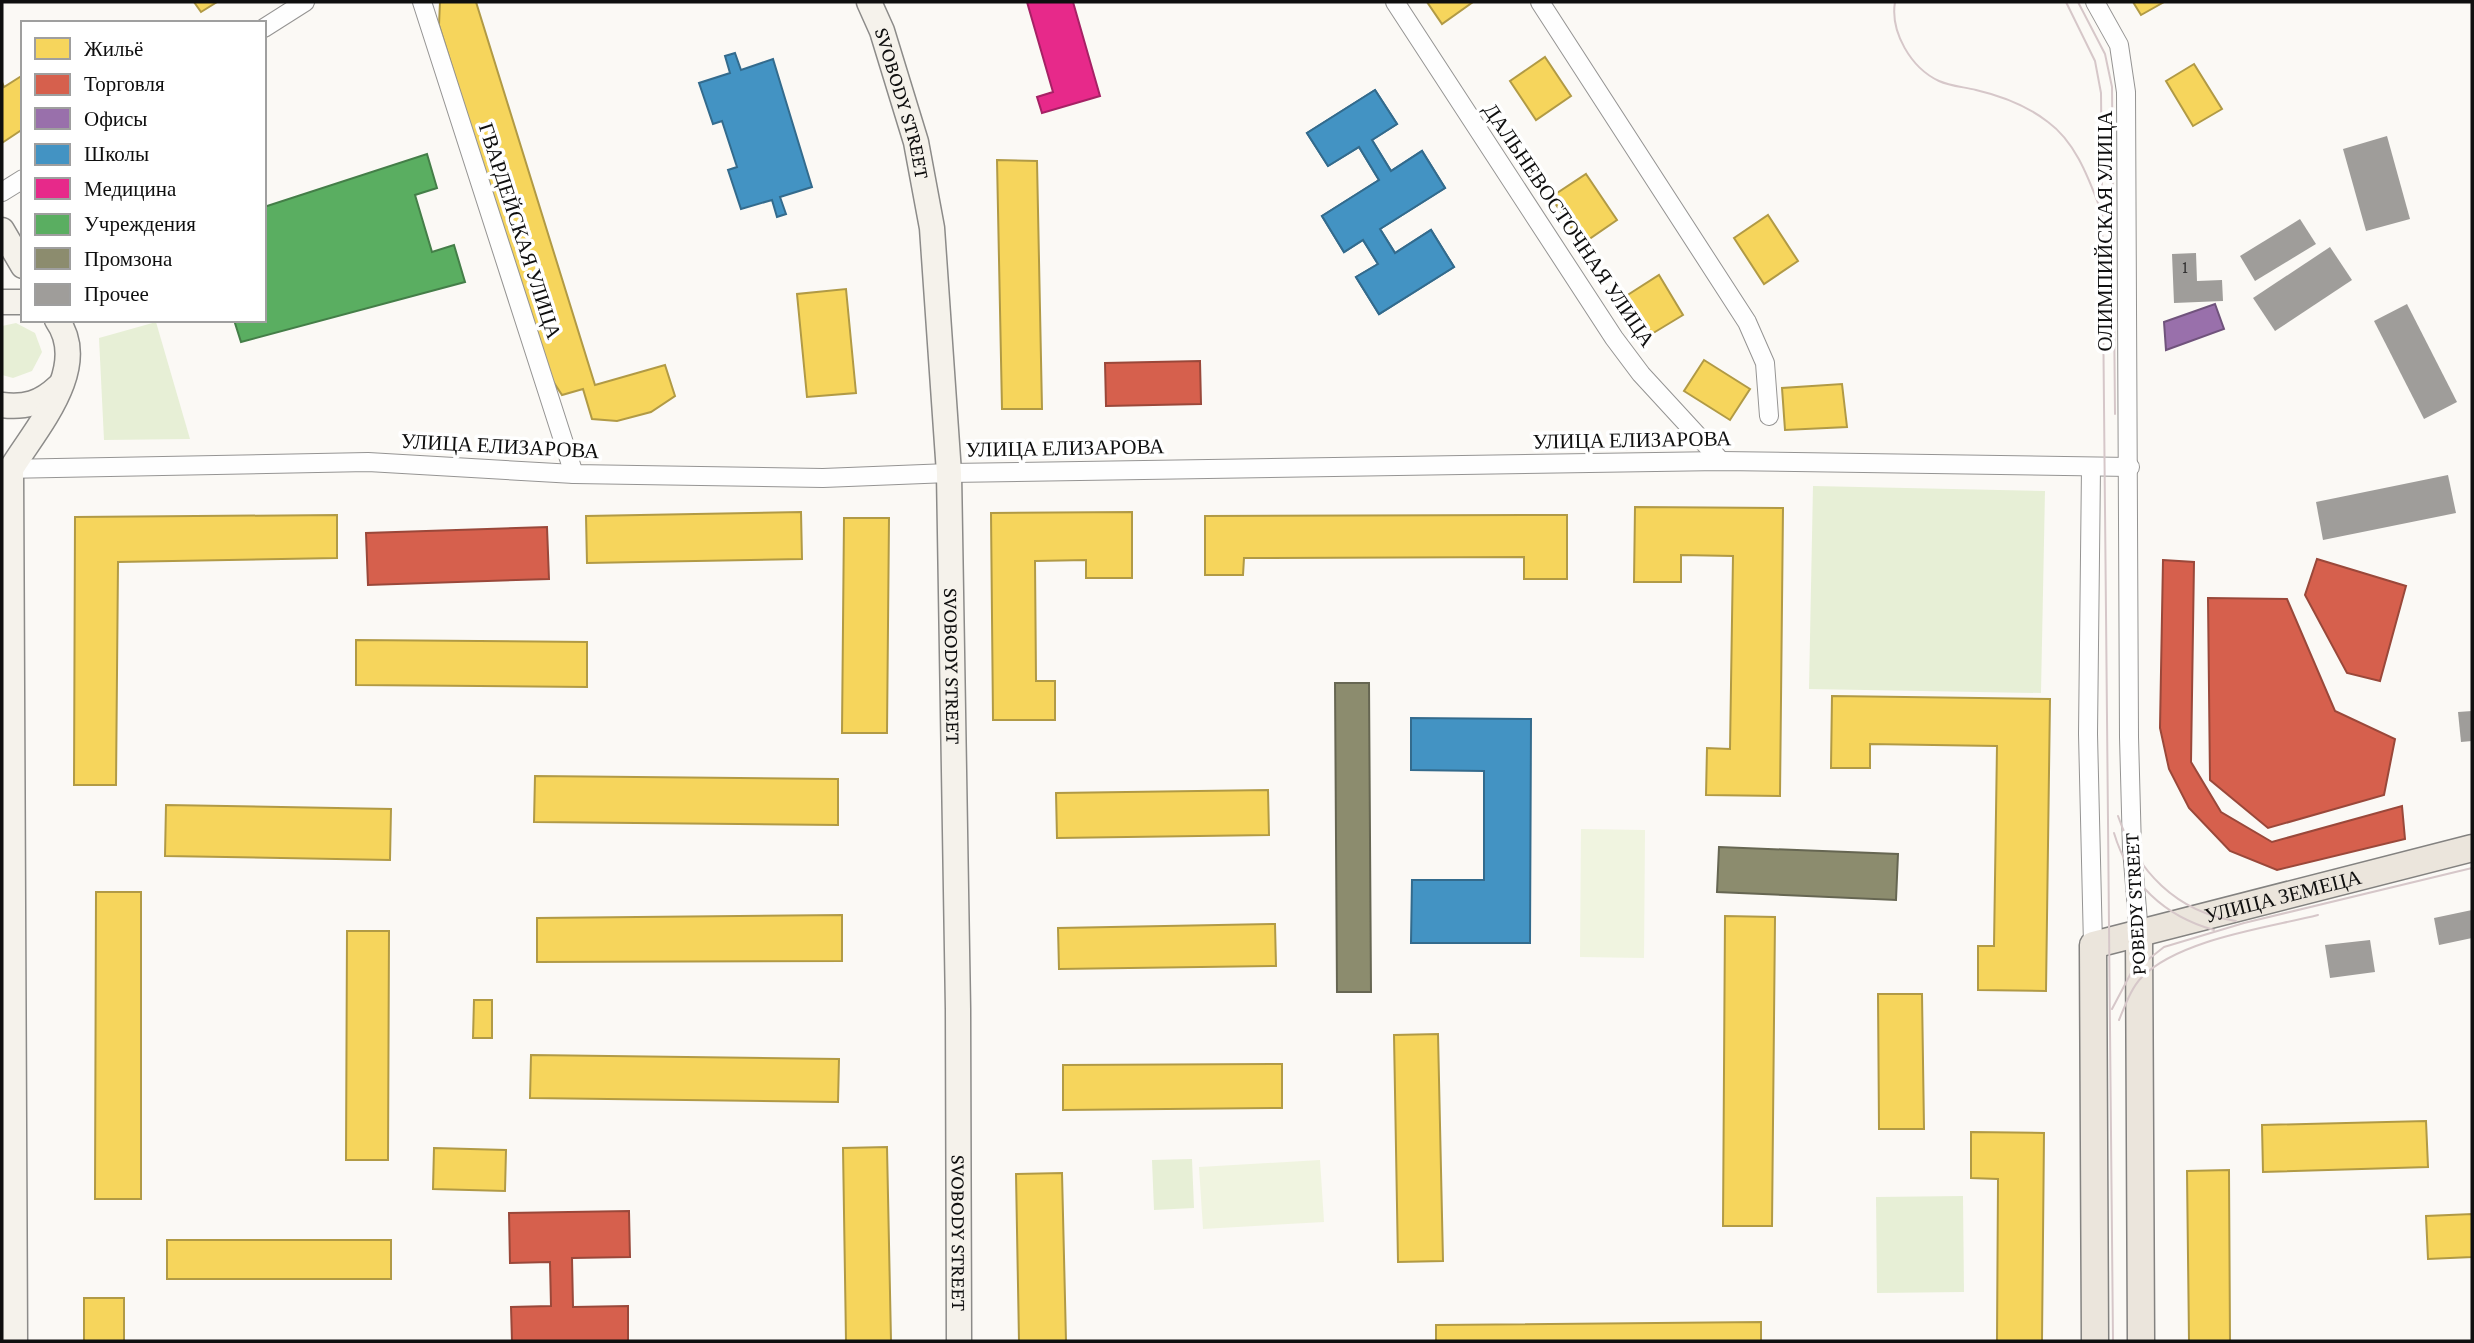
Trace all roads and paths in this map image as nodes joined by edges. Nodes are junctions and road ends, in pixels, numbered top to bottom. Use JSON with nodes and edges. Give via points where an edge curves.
{"nodes":[{"id":1,"x":305,"y":2,"type":"edge"},
{"id":2,"x":422,"y":2,"type":"edge"},
{"id":3,"x":869,"y":2,"type":"edge"},
{"id":4,"x":1395,"y":2,"type":"edge"},
{"id":5,"x":1540,"y":2,"type":"edge"},
{"id":6,"x":2095,"y":2,"type":"edge"},
{"id":7,"x":266,"y":27,"type":"edge"},
{"id":8,"x":21,"y":180,"type":"edge"},
{"id":9,"x":2,"y":192,"type":"edge"},
{"id":10,"x":2,"y":230,"type":"edge"},
{"id":11,"x":21,"y":263,"type":"edge"},
{"id":12,"x":2,"y":302,"type":"edge"},
{"id":13,"x":21,"y":302,"type":"edge"},
{"id":14,"x":59,"y":323,"type":"edge"},
{"id":15,"x":67,"y":369,"type":"junction"},
{"id":16,"x":2,"y":405,"type":"edge"},
{"id":17,"x":1769,"y":416,"type":"dead end"},
{"id":18,"x":1721,"y":461,"type":"junction"},
{"id":19,"x":5,"y":465,"type":"edge"},
{"id":20,"x":2091,"y":467,"type":"junction"},
{"id":21,"x":2130,"y":467,"type":"junction"},
{"id":22,"x":949,"y":473,"type":"junction"},
{"id":23,"x":574,"y":474,"type":"junction"},
{"id":24,"x":2472,"y":848,"type":"edge"},
{"id":25,"x":2139,"y":934,"type":"junction"},
{"id":26,"x":2093,"y":945,"type":"junction"},
{"id":27,"x":15,"y":1341,"type":"edge"},
{"id":28,"x":959,"y":1341,"type":"edge"},
{"id":29,"x":2095,"y":1341,"type":"edge"},
{"id":30,"x":2141,"y":1341,"type":"edge"}],
"edges":[{"from":1,"to":7,"type":"street"},
{"from":2,"to":23,"type":"street","name":"ГВАРДЕЙСКАЯ УЛИЦА"},
{"from":3,"to":22,"type":"street","name":"SVOBODY STREET","via":[[916,142],[932,228]]},
{"from":4,"to":18,"type":"street","name":"ДАЛЬНЕВОСТОЧНАЯ УЛИЦА","via":[[1614,338]]},
{"from":5,"to":17,"type":"street","via":[[1747,322],[1765,363]]},
{"from":6,"to":21,"type":"street","name":"ОЛИМПИЙСКАЯ УЛИЦА","via":[[2119,45],[2126,92]]},
{"from":8,"to":9,"type":"street"},
{"from":10,"to":11,"type":"street"},
{"from":12,"to":13,"type":"street"},
{"from":14,"to":15,"type":"street","via":[[69,349]]},
{"from":15,"to":16,"type":"street","via":[[46,398],[17,407]]},
{"from":15,"to":19,"type":"street","via":[[58,393]]},
{"from":18,"to":20,"type":"street","name":"УЛИЦА ЕЛИЗАРОВА"},
{"from":18,"to":22,"type":"street","name":"УЛИЦА ЕЛИЗАРОВА"},
{"from":19,"to":23,"type":"street","name":"УЛИЦА ЕЛИЗАРОВА","via":[[368,462]]},
{"from":19,"to":27,"type":"street"},
{"from":20,"to":21,"type":"street","name":"УЛИЦА ЕЛИЗАРОВА"},
{"from":20,"to":26,"type":"street","name":"POBEDY STREET","via":[[2088,734]]},
{"from":21,"to":25,"type":"street","name":"POBEDY STREET","via":[[2129,737]]},
{"from":22,"to":23,"type":"street","name":"УЛИЦА ЕЛИЗАРОВА","via":[[823,478]]},
{"from":22,"to":28,"type":"street","name":"SVOBODY STREET"},
{"from":24,"to":25,"type":"main road","name":"УЛИЦА ЗЕМЕЦА"},
{"from":25,"to":26,"type":"main road","name":"УЛИЦА ЗЕМЕЦА"},
{"from":25,"to":30,"type":"main road","name":"POBEDY STREET"},
{"from":26,"to":29,"type":"main road","name":"POBEDY STREET"}]}
